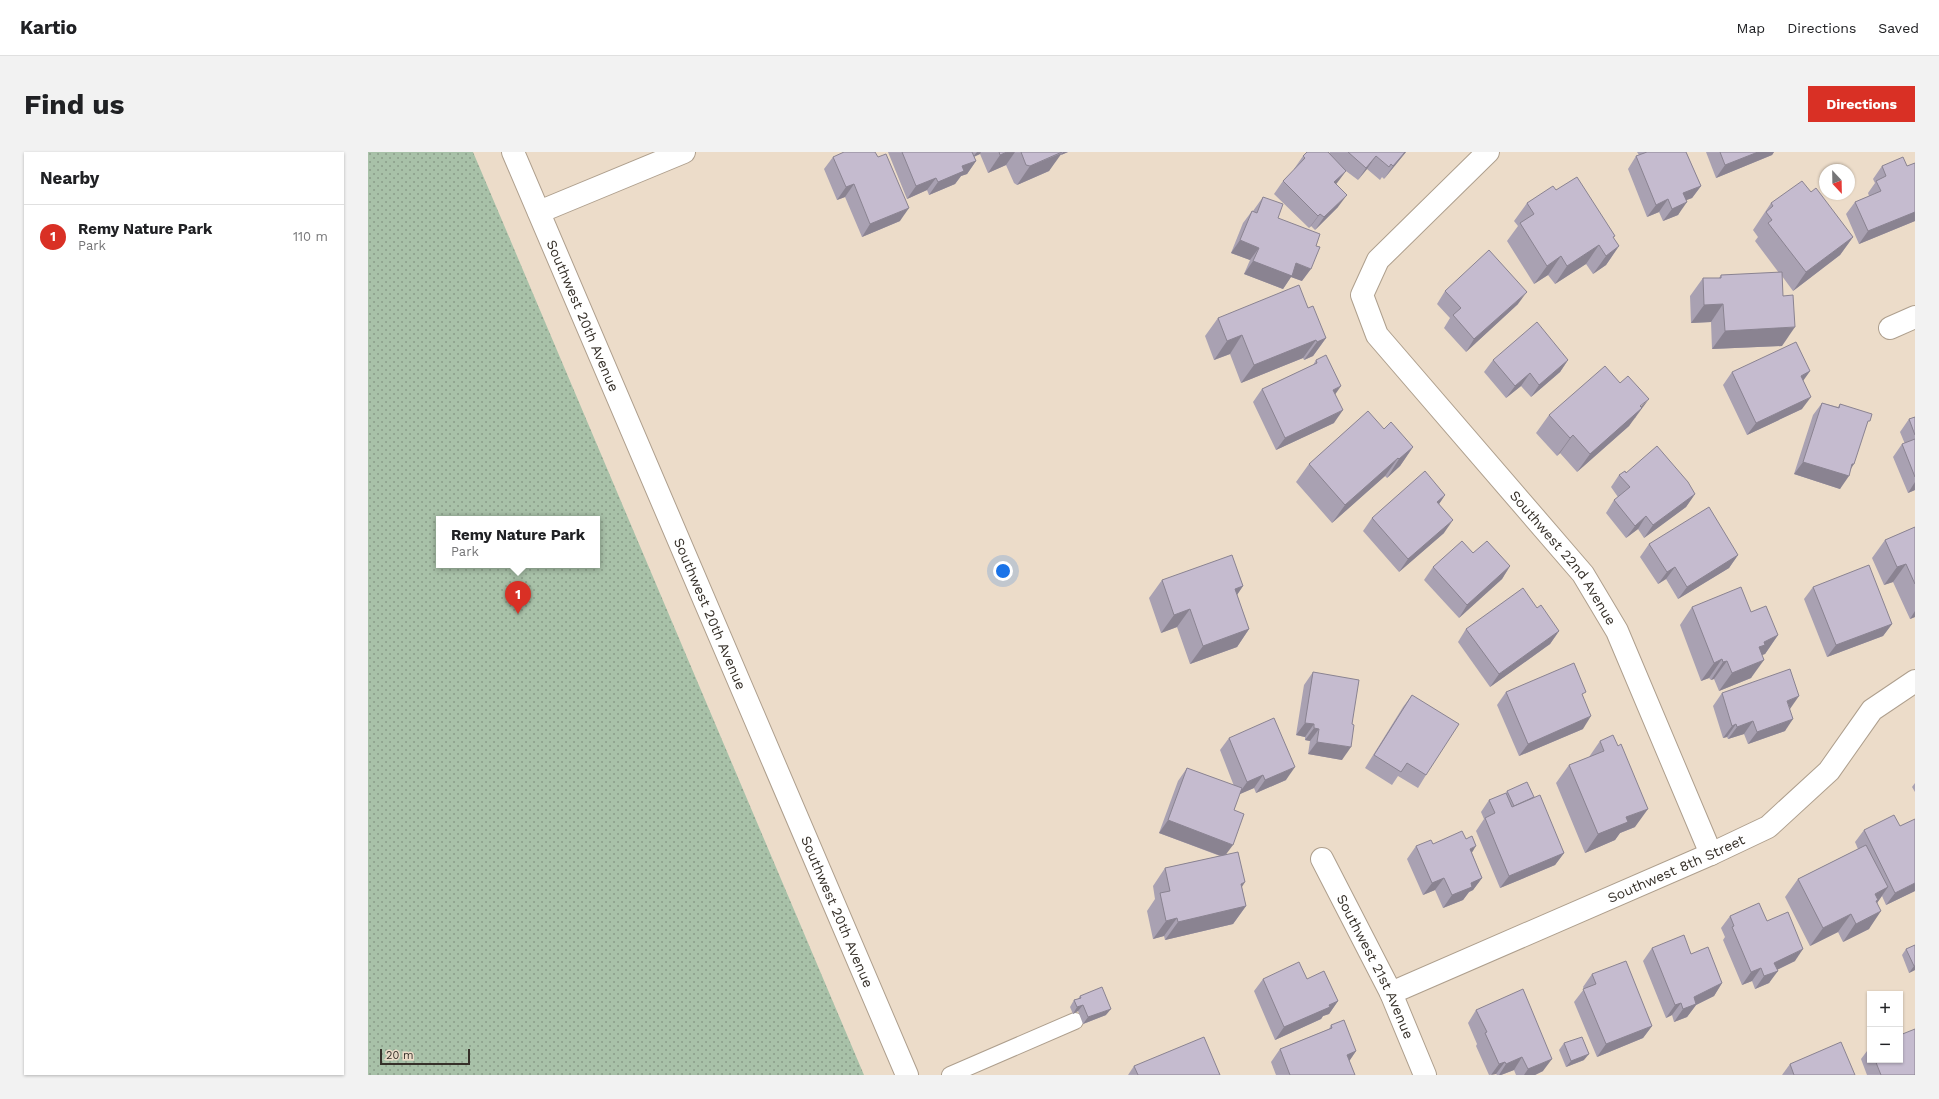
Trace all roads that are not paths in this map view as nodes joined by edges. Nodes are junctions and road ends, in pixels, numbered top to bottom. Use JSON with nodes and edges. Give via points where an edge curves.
{"nodes":[{"id":1,"x":513,"y":152,"type":"edge"},
{"id":2,"x":684,"y":152,"type":"edge"},
{"id":3,"x":1488,"y":152,"type":"edge"},
{"id":4,"x":539,"y":212,"type":"junction"},
{"id":5,"x":1915,"y":317,"type":"edge"},
{"id":6,"x":1890,"y":328,"type":"dead end"},
{"id":7,"x":1915,"y":680,"type":"edge"},
{"id":8,"x":1711,"y":854,"type":"junction"},
{"id":9,"x":1322,"y":859,"type":"dead end"},
{"id":10,"x":1391,"y":993,"type":"junction"},
{"id":11,"x":1075,"y":1021,"type":"dead end"},
{"id":12,"x":907,"y":1075,"type":"edge"},
{"id":13,"x":950,"y":1075,"type":"edge"},
{"id":14,"x":1425,"y":1075,"type":"edge"}],
"edges":[{"from":1,"to":4,"type":"street","name":"Southwest 20th Avenue"},
{"from":2,"to":4,"type":"street"},
{"from":3,"to":8,"type":"street","name":"Southwest 22nd Avenue","via":[[1378,260],[1362,295],[1377,335],[1583,574],[1616,631]]},
{"from":4,"to":12,"type":"street","name":"Southwest 20th Avenue"},
{"from":5,"to":6,"type":"street"},
{"from":7,"to":8,"type":"street","name":"Southwest 8th Street","via":[[1872,710],[1829,771],[1768,827]]},
{"from":8,"to":10,"type":"street","name":"Southwest 8th Street"},
{"from":9,"to":10,"type":"street","name":"Southwest 21st Avenue"},
{"from":10,"to":14,"type":"street","name":"Southwest 21st Avenue"},
{"from":11,"to":13,"type":"lane"}]}
